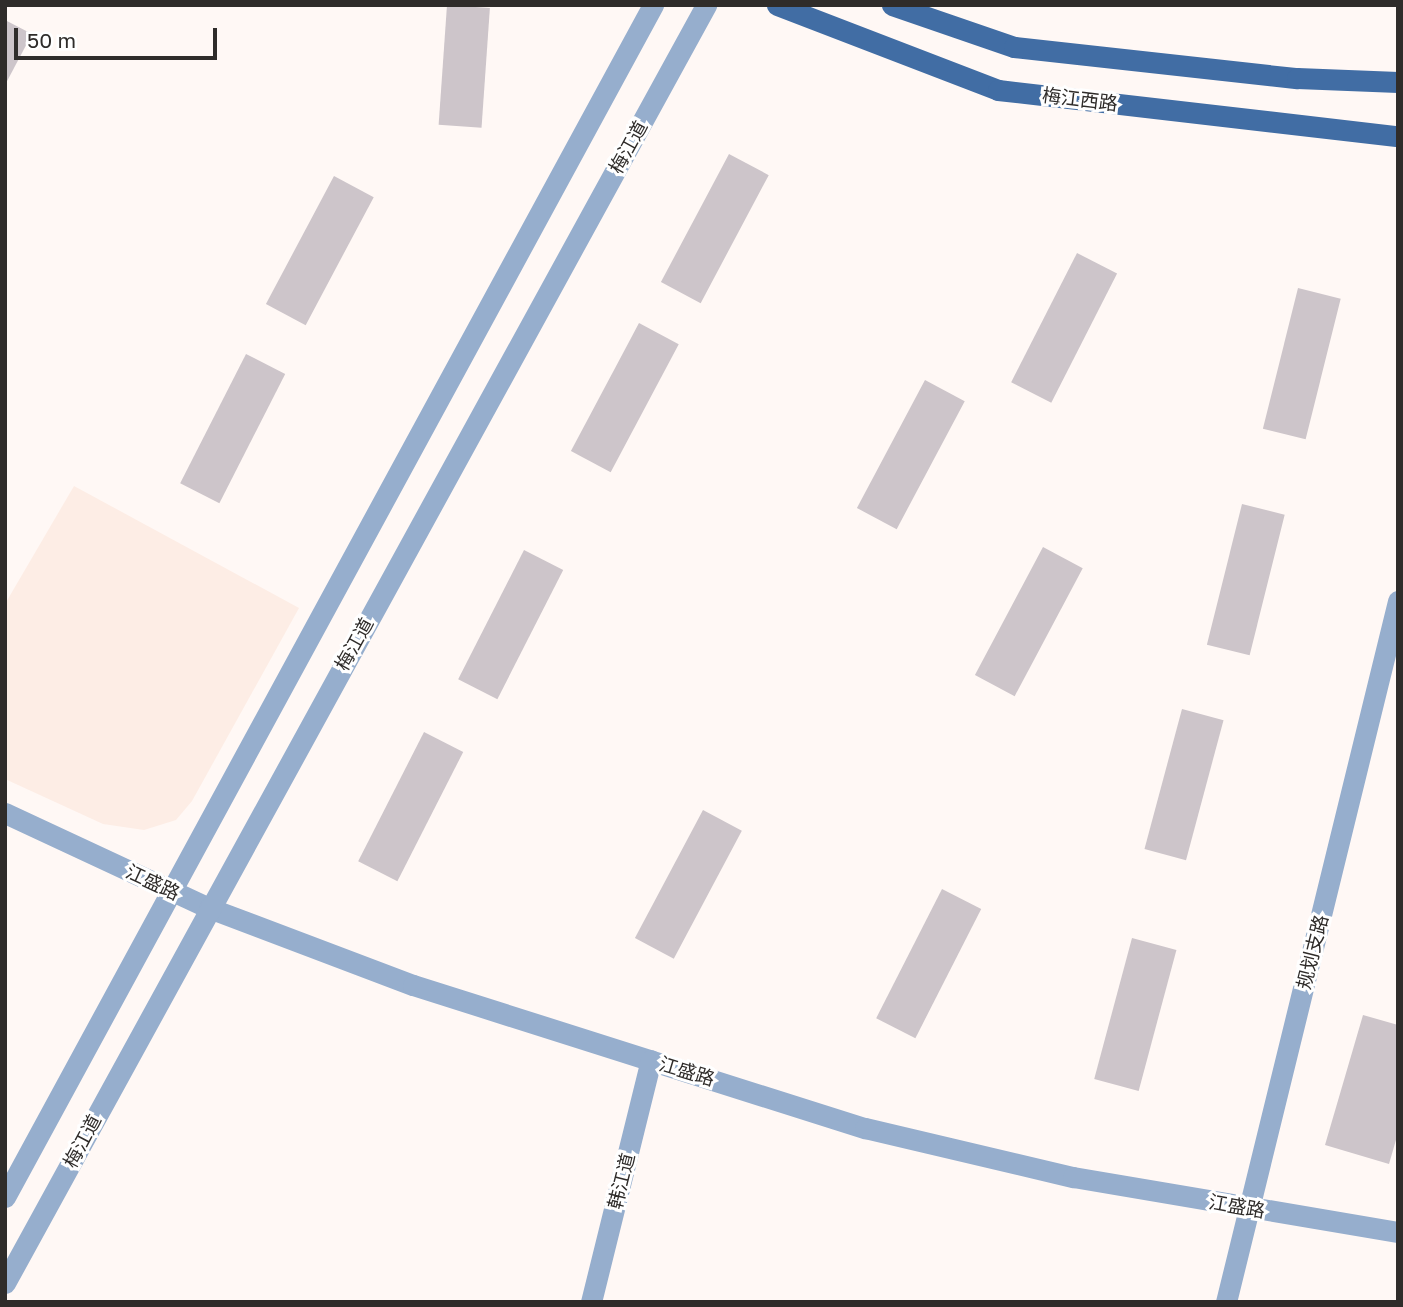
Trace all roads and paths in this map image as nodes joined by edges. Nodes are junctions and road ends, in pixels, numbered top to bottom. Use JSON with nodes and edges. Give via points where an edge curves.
{"nodes":[{"id":1,"x":653,"y":5,"type":"edge"},
{"id":2,"x":706,"y":5,"type":"edge"},
{"id":3,"x":777,"y":5,"type":"edge"},
{"id":4,"x":892,"y":5,"type":"edge"},
{"id":5,"x":1398,"y":82,"type":"edge"},
{"id":6,"x":1398,"y":136,"type":"edge"},
{"id":7,"x":1398,"y":601,"type":"edge"},
{"id":8,"x":5,"y":813,"type":"edge"},
{"id":9,"x":171,"y":890,"type":"junction"},
{"id":10,"x":209,"y":908,"type":"junction"},
{"id":11,"x":651,"y":1060,"type":"junction"},
{"id":12,"x":5,"y":1197,"type":"edge"},
{"id":13,"x":1249,"y":1208,"type":"junction"},
{"id":14,"x":1398,"y":1232,"type":"edge"},
{"id":15,"x":5,"y":1283,"type":"edge"},
{"id":16,"x":591,"y":1302,"type":"edge"},
{"id":17,"x":1226,"y":1302,"type":"edge"}],
"edges":[{"from":1,"to":9,"type":"street"},
{"from":2,"to":10,"type":"street","name":"梅江道"},
{"from":3,"to":6,"type":"main road","name":"梅江西路","via":[[998,89]]},
{"from":4,"to":5,"type":"main road","via":[[1014,47],[1297,78]]},
{"from":7,"to":13,"type":"street","name":"规划支路"},
{"from":8,"to":9,"type":"street","name":"江盛路"},
{"from":9,"to":10,"type":"street","name":"江盛路"},
{"from":9,"to":12,"type":"street"},
{"from":10,"to":11,"type":"street","name":"江盛路","via":[[413,985]]},
{"from":10,"to":15,"type":"street","name":"梅江道"},
{"from":11,"to":13,"type":"street","name":"江盛路","via":[[865,1128],[1073,1177]]},
{"from":11,"to":16,"type":"street","name":"韩江道"},
{"from":13,"to":14,"type":"street","name":"江盛路"},
{"from":13,"to":17,"type":"street","name":"规划支路"}]}
